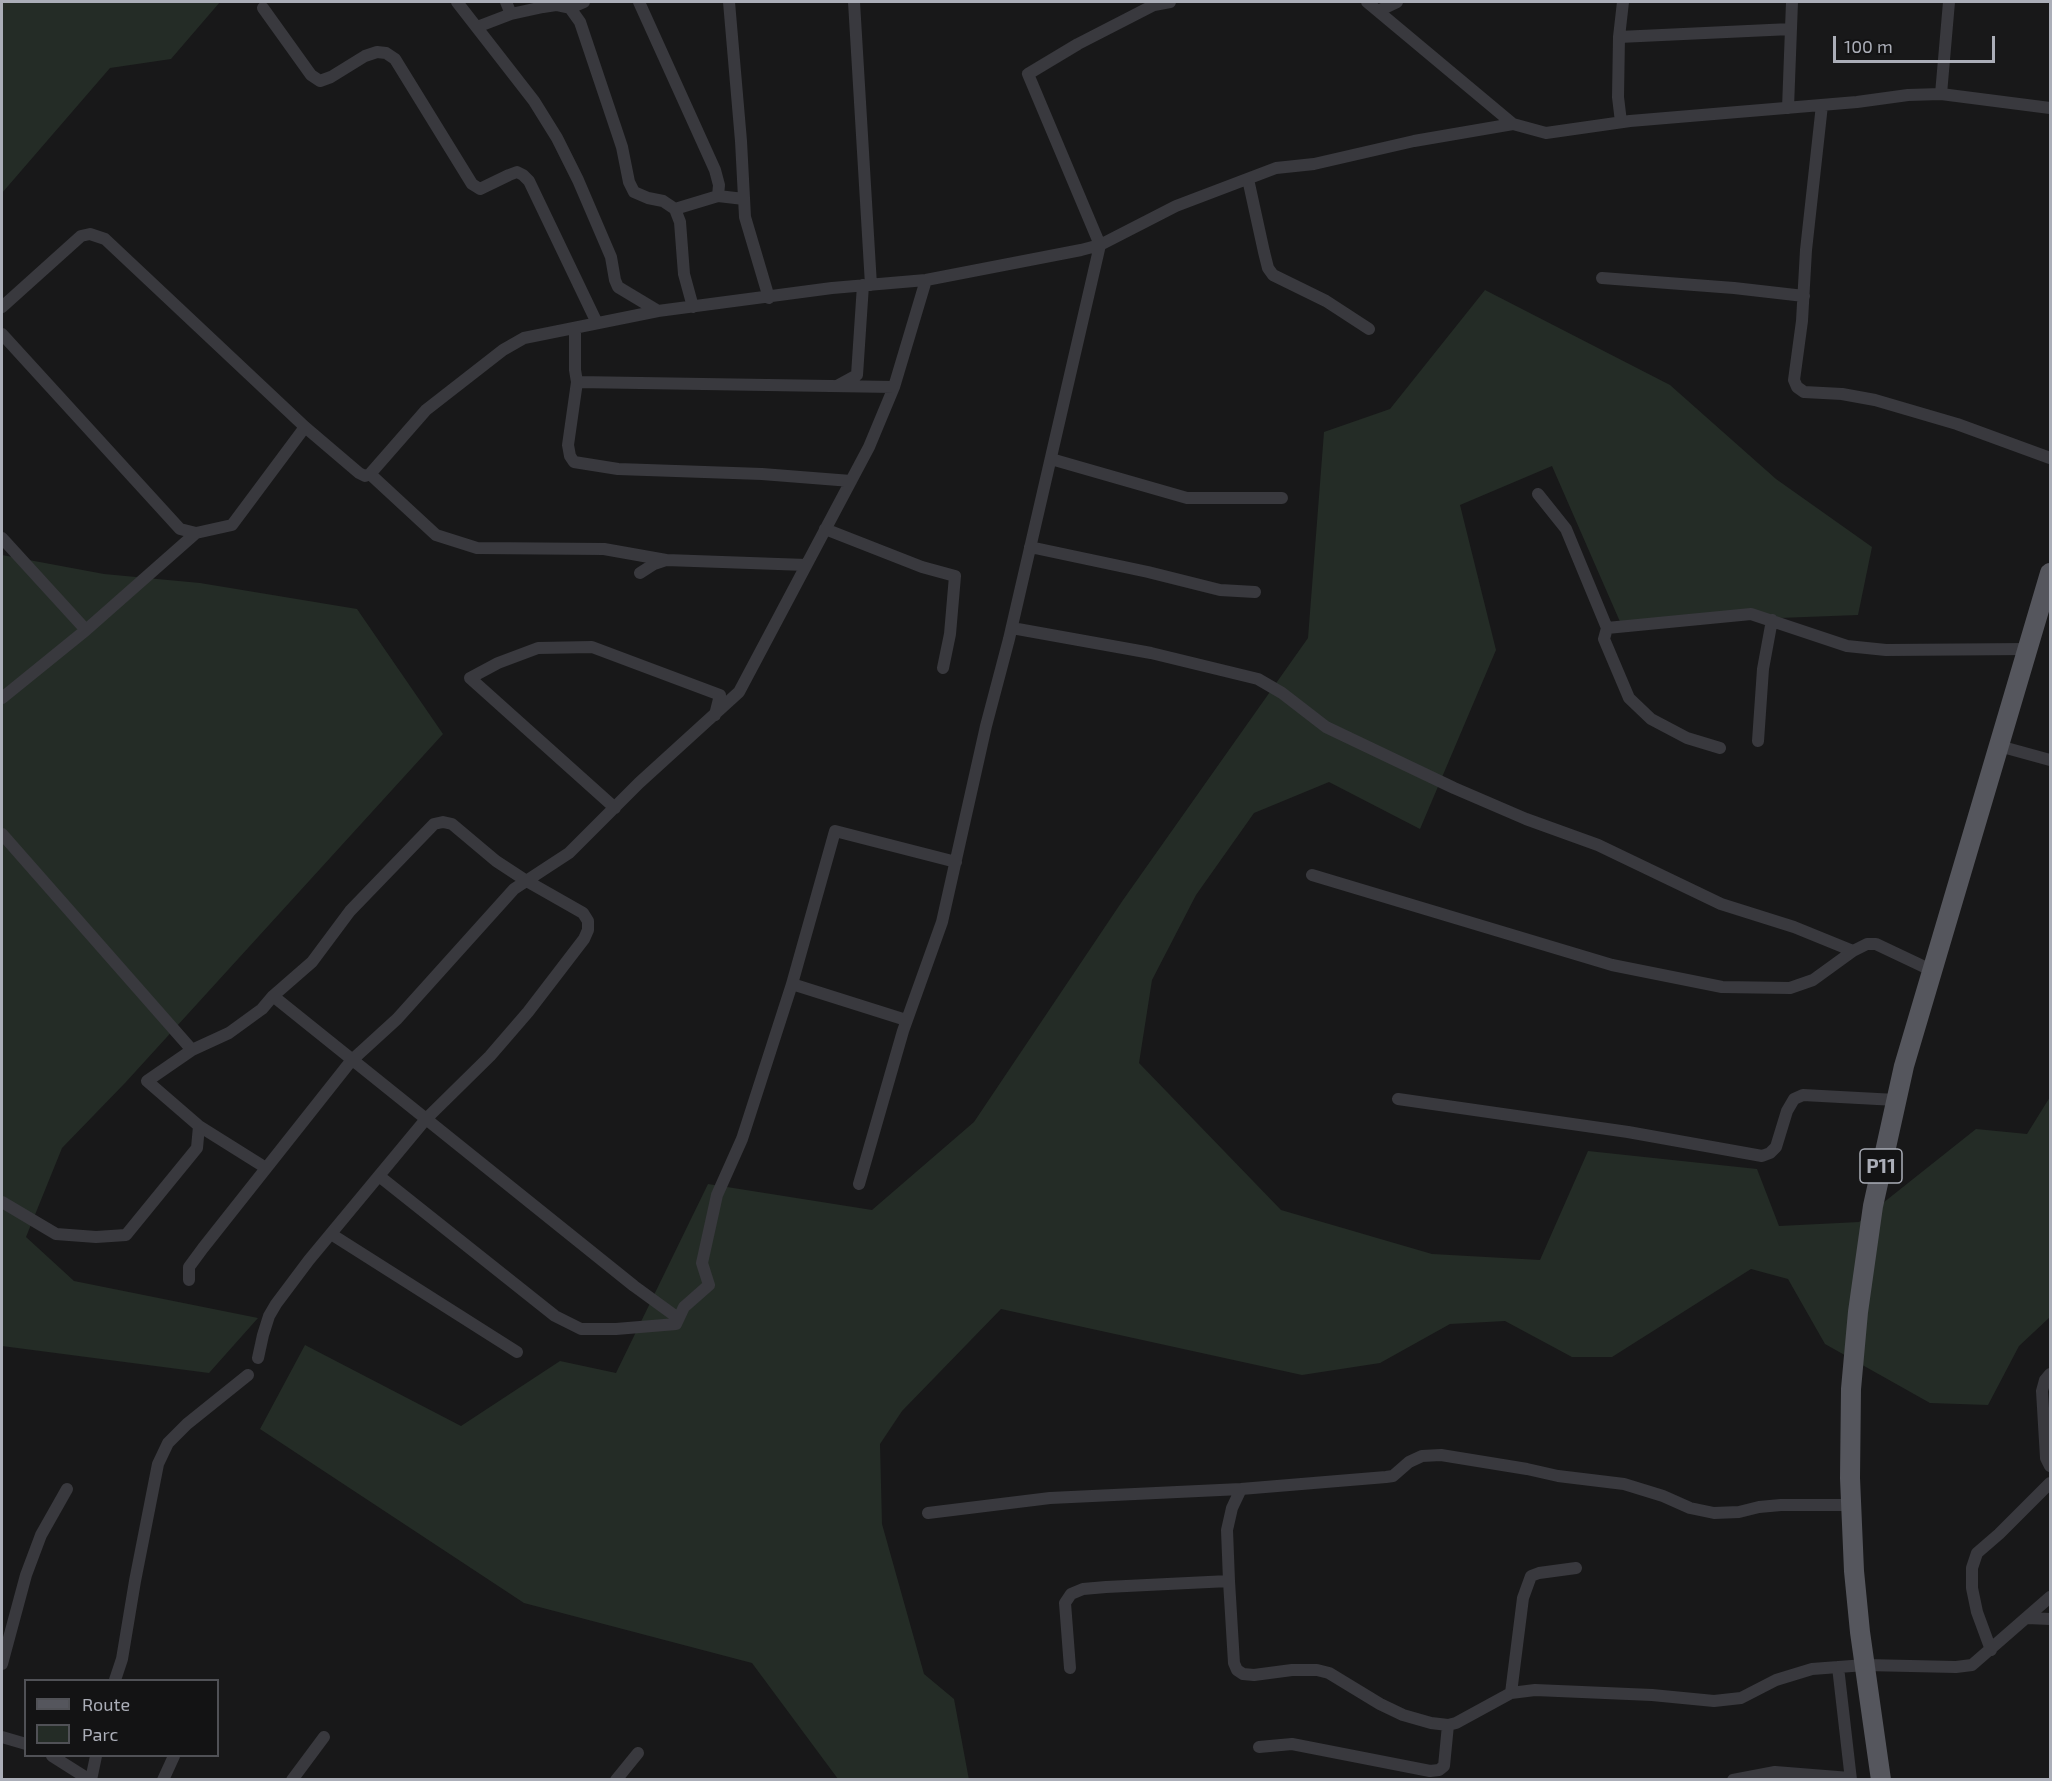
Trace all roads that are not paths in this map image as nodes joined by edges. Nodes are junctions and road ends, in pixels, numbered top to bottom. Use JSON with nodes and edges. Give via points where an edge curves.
{"nodes":[{"id":1,"x":457,"y":2,"type":"edge"},
{"id":2,"x":506,"y":2,"type":"edge"},
{"id":3,"x":584,"y":2,"type":"edge"},
{"id":4,"x":639,"y":2,"type":"edge"},
{"id":5,"x":729,"y":2,"type":"edge"},
{"id":6,"x":854,"y":2,"type":"edge"},
{"id":7,"x":1170,"y":2,"type":"edge"},
{"id":8,"x":1367,"y":2,"type":"edge"},
{"id":9,"x":1397,"y":2,"type":"edge"},
{"id":10,"x":1623,"y":2,"type":"edge"},
{"id":11,"x":1792,"y":2,"type":"edge"},
{"id":12,"x":1949,"y":2,"type":"edge"},
{"id":13,"x":263,"y":8,"type":"dead end"},
{"id":14,"x":570,"y":8,"type":"junction"},
{"id":15,"x":1378,"y":10,"type":"junction"},
{"id":16,"x":511,"y":14,"type":"junction"},
{"id":17,"x":477,"y":27,"type":"junction"},
{"id":18,"x":1791,"y":29,"type":"junction"},
{"id":19,"x":1619,"y":37,"type":"junction"},
{"id":20,"x":1941,"y":94,"type":"junction"},
{"id":21,"x":1822,"y":105,"type":"junction"},
{"id":22,"x":1788,"y":108,"type":"junction"},
{"id":23,"x":2050,"y":108,"type":"edge"},
{"id":24,"x":1622,"y":122,"type":"junction"},
{"id":25,"x":1513,"y":124,"type":"junction"},
{"id":26,"x":1248,"y":179,"type":"junction"},
{"id":27,"x":718,"y":196,"type":"junction"},
{"id":28,"x":744,"y":199,"type":"junction"},
{"id":29,"x":675,"y":209,"type":"junction"},
{"id":30,"x":1100,"y":245,"type":"junction"},
{"id":31,"x":1602,"y":278,"type":"dead end"},
{"id":32,"x":926,"y":280,"type":"junction"},
{"id":33,"x":867,"y":285,"type":"junction"},
{"id":34,"x":1804,"y":296,"type":"junction"},
{"id":35,"x":770,"y":298,"type":"junction"},
{"id":36,"x":2,"y":307,"type":"edge"},
{"id":37,"x":693,"y":307,"type":"junction"},
{"id":38,"x":658,"y":312,"type":"junction"},
{"id":39,"x":597,"y":324,"type":"junction"},
{"id":40,"x":575,"y":328,"type":"junction"},
{"id":41,"x":1369,"y":329,"type":"dead end"},
{"id":42,"x":2,"y":334,"type":"edge"},
{"id":43,"x":577,"y":382,"type":"junction"},
{"id":44,"x":836,"y":386,"type":"junction"},
{"id":45,"x":894,"y":387,"type":"junction"},
{"id":46,"x":305,"y":427,"type":"junction"},
{"id":47,"x":2050,"y":458,"type":"edge"},
{"id":48,"x":1051,"y":459,"type":"junction"},
{"id":49,"x":370,"y":474,"type":"junction"},
{"id":50,"x":851,"y":481,"type":"junction"},
{"id":51,"x":1538,"y":494,"type":"dead end"},
{"id":52,"x":1282,"y":498,"type":"dead end"},
{"id":53,"x":825,"y":529,"type":"junction"},
{"id":54,"x":196,"y":533,"type":"junction"},
{"id":55,"x":2,"y":538,"type":"edge"},
{"id":56,"x":1030,"y":547,"type":"junction"},
{"id":57,"x":666,"y":560,"type":"junction"},
{"id":58,"x":806,"y":565,"type":"junction"},
{"id":59,"x":640,"y":573,"type":"dead end"},
{"id":60,"x":2050,"y":573,"type":"edge"},
{"id":61,"x":1255,"y":592,"type":"dead end"},
{"id":62,"x":2048,"y":593,"type":"edge"},
{"id":63,"x":1772,"y":620,"type":"junction"},
{"id":64,"x":1012,"y":628,"type":"junction"},
{"id":65,"x":1607,"y":628,"type":"junction"},
{"id":66,"x":87,"y":630,"type":"junction"},
{"id":67,"x":2028,"y":649,"type":"junction"},
{"id":68,"x":943,"y":668,"type":"dead end"},
{"id":69,"x":2,"y":698,"type":"edge"},
{"id":70,"x":715,"y":715,"type":"junction"},
{"id":71,"x":1758,"y":741,"type":"dead end"},
{"id":72,"x":2000,"y":746,"type":"junction"},
{"id":73,"x":1720,"y":748,"type":"dead end"},
{"id":74,"x":2050,"y":760,"type":"edge"},
{"id":75,"x":615,"y":808,"type":"junction"},
{"id":76,"x":2,"y":834,"type":"edge"},
{"id":77,"x":956,"y":862,"type":"junction"},
{"id":78,"x":1312,"y":875,"type":"dead end"},
{"id":79,"x":525,"y":880,"type":"junction"},
{"id":80,"x":1853,"y":951,"type":"junction"},
{"id":81,"x":1933,"y":971,"type":"junction"},
{"id":82,"x":792,"y":984,"type":"junction"},
{"id":83,"x":273,"y":996,"type":"junction"},
{"id":84,"x":906,"y":1020,"type":"junction"},
{"id":85,"x":192,"y":1050,"type":"junction"},
{"id":86,"x":351,"y":1061,"type":"junction"},
{"id":87,"x":1398,"y":1099,"type":"dead end"},
{"id":88,"x":1896,"y":1100,"type":"junction"},
{"id":89,"x":426,"y":1119,"type":"junction"},
{"id":90,"x":199,"y":1126,"type":"junction"},
{"id":91,"x":266,"y":1168,"type":"junction"},
{"id":92,"x":379,"y":1176,"type":"junction"},
{"id":93,"x":859,"y":1184,"type":"dead end"},
{"id":94,"x":2,"y":1202,"type":"edge"},
{"id":95,"x":330,"y":1234,"type":"junction"},
{"id":96,"x":189,"y":1280,"type":"dead end"},
{"id":97,"x":678,"y":1318,"type":"junction"},
{"id":98,"x":518,"y":1352,"type":"dead end"},
{"id":99,"x":258,"y":1358,"type":"dead end"},
{"id":100,"x":2050,"y":1374,"type":"edge"},
{"id":101,"x":248,"y":1375,"type":"dead end"},
{"id":102,"x":2050,"y":1466,"type":"edge"},
{"id":103,"x":2050,"y":1484,"type":"edge"},
{"id":104,"x":67,"y":1489,"type":"dead end"},
{"id":105,"x":1241,"y":1489,"type":"junction"},
{"id":106,"x":1851,"y":1505,"type":"junction"},
{"id":107,"x":928,"y":1513,"type":"dead end"},
{"id":108,"x":1576,"y":1568,"type":"dead end"},
{"id":109,"x":1229,"y":1581,"type":"junction"},
{"id":110,"x":2050,"y":1597,"type":"edge"},
{"id":111,"x":2027,"y":1618,"type":"junction"},
{"id":112,"x":2050,"y":1619,"type":"edge"},
{"id":113,"x":1991,"y":1650,"type":"junction"},
{"id":114,"x":2,"y":1664,"type":"edge"},
{"id":115,"x":1865,"y":1665,"type":"junction"},
{"id":116,"x":1838,"y":1667,"type":"junction"},
{"id":117,"x":1070,"y":1668,"type":"dead end"},
{"id":118,"x":115,"y":1679,"type":"edge"},
{"id":119,"x":1510,"y":1693,"type":"junction"},
{"id":120,"x":1448,"y":1725,"type":"junction"},
{"id":121,"x":2,"y":1737,"type":"edge"},
{"id":122,"x":324,"y":1737,"type":"dead end"},
{"id":123,"x":24,"y":1743,"type":"edge"},
{"id":124,"x":1259,"y":1748,"type":"dead end"},
{"id":125,"x":638,"y":1753,"type":"dead end"},
{"id":126,"x":55,"y":1757,"type":"edge"},
{"id":127,"x":96,"y":1757,"type":"edge"},
{"id":128,"x":173,"y":1757,"type":"edge"},
{"id":129,"x":91,"y":1779,"type":"edge"},
{"id":130,"x":163,"y":1779,"type":"edge"},
{"id":131,"x":292,"y":1779,"type":"edge"},
{"id":132,"x":616,"y":1779,"type":"edge"},
{"id":133,"x":1733,"y":1779,"type":"edge"},
{"id":134,"x":1851,"y":1779,"type":"edge"},
{"id":135,"x":1881,"y":1779,"type":"edge"}],
"edges":[{"from":1,"to":17,"type":"street"},
{"from":2,"to":16,"type":"street"},
{"from":3,"to":14,"type":"street"},
{"from":4,"to":27,"type":"street","via":[[715,170]]},
{"from":5,"to":28,"type":"street"},
{"from":6,"to":33,"type":"street"},
{"from":7,"to":30,"type":"street","via":[[1154,5],[1028,74]]},
{"from":8,"to":15,"type":"street"},
{"from":9,"to":15,"type":"street"},
{"from":10,"to":19,"type":"street"},
{"from":11,"to":18,"type":"street"},
{"from":12,"to":20,"type":"street"},
{"from":13,"to":39,"type":"street","via":[[311,75],[320,81],[377,52],[395,59],[472,184],[480,189],[517,172],[523,175]]},
{"from":14,"to":16,"type":"street","via":[[556,5]]},
{"from":14,"to":29,"type":"street","via":[[580,22],[617,132],[628,182],[634,192]]},
{"from":15,"to":25,"type":"street"},
{"from":16,"to":17,"type":"street"},
{"from":17,"to":38,"type":"street","via":[[557,138],[611,257],[618,287]]},
{"from":18,"to":19,"type":"street"},
{"from":18,"to":22,"type":"street"},
{"from":19,"to":24,"type":"street","via":[[1618,97]]},
{"from":20,"to":21,"type":"street"},
{"from":20,"to":23,"type":"street"},
{"from":21,"to":22,"type":"street"},
{"from":21,"to":34,"type":"street"},
{"from":22,"to":24,"type":"street"},
{"from":24,"to":25,"type":"street","via":[[1546,133]]},
{"from":25,"to":26,"type":"street","via":[[1314,164],[1276,168]]},
{"from":26,"to":30,"type":"street","via":[[1176,206]]},
{"from":26,"to":41,"type":"street","via":[[1268,268],[1273,275],[1326,301]]},
{"from":27,"to":28,"type":"street"},
{"from":27,"to":29,"type":"street"},
{"from":28,"to":35,"type":"street","via":[[745,217]]},
{"from":29,"to":37,"type":"street"},
{"from":30,"to":32,"type":"street"},
{"from":30,"to":48,"type":"street"},
{"from":31,"to":34,"type":"street"},
{"from":32,"to":33,"type":"street"},
{"from":32,"to":45,"type":"street"},
{"from":33,"to":35,"type":"street"},
{"from":33,"to":44,"type":"street","via":[[856,375]]},
{"from":34,"to":47,"type":"street","via":[[1794,380],[1804,392],[1875,400],[1957,424]]},
{"from":35,"to":37,"type":"street"},
{"from":36,"to":46,"type":"street","via":[[81,236],[90,234],[105,239]]},
{"from":37,"to":38,"type":"street"},
{"from":38,"to":39,"type":"street"},
{"from":39,"to":40,"type":"street"},
{"from":40,"to":43,"type":"street"},
{"from":40,"to":49,"type":"street","via":[[524,338],[503,351],[426,410]]},
{"from":42,"to":54,"type":"street","via":[[166,516],[180,529]]},
{"from":43,"to":44,"type":"street"},
{"from":43,"to":50,"type":"street","via":[[568,445],[574,462],[618,469]]},
{"from":44,"to":45,"type":"street"},
{"from":45,"to":50,"type":"street"},
{"from":46,"to":49,"type":"street","via":[[359,473]]},
{"from":46,"to":54,"type":"street","via":[[232,525]]},
{"from":48,"to":52,"type":"street","via":[[1187,498]]},
{"from":48,"to":56,"type":"street"},
{"from":49,"to":57,"type":"street","via":[[436,535],[477,548],[604,549]]},
{"from":50,"to":53,"type":"street"},
{"from":51,"to":65,"type":"street","via":[[1566,529]]},
{"from":53,"to":58,"type":"street"},
{"from":53,"to":68,"type":"street","via":[[955,576]]},
{"from":54,"to":66,"type":"street"},
{"from":55,"to":66,"type":"street"},
{"from":56,"to":61,"type":"street","via":[[1220,590]]},
{"from":56,"to":64,"type":"street"},
{"from":57,"to":58,"type":"street"},
{"from":57,"to":59,"type":"street"},
{"from":58,"to":70,"type":"street","via":[[739,692]]},
{"from":60,"to":62,"type":"main road","number":"P11"},
{"from":62,"to":67,"type":"main road","number":"P11"},
{"from":63,"to":65,"type":"street","via":[[1751,614]]},
{"from":63,"to":67,"type":"street","via":[[1847,646]]},
{"from":63,"to":71,"type":"street","via":[[1763,669]]},
{"from":64,"to":77,"type":"street"},
{"from":64,"to":80,"type":"street","via":[[1151,653],[1258,679],[1326,727],[1454,788],[1598,846],[1721,904]]},
{"from":65,"to":73,"type":"street","via":[[1604,639],[1629,698],[1651,719],[1687,738]]},
{"from":66,"to":69,"type":"street"},
{"from":67,"to":72,"type":"main road","number":"P11"},
{"from":70,"to":75,"type":"street"},
{"from":70,"to":75,"type":"street","via":[[720,695],[592,647],[538,648],[470,678]]},
{"from":72,"to":74,"type":"street"},
{"from":72,"to":81,"type":"main road","number":"P11"},
{"from":75,"to":79,"type":"street","via":[[569,853]]},
{"from":76,"to":85,"type":"street"},
{"from":77,"to":82,"type":"street","via":[[836,831]]},
{"from":77,"to":84,"type":"street","via":[[942,922]]},
{"from":78,"to":80,"type":"street","via":[[1612,965],[1722,987],[1790,988],[1813,980]]},
{"from":79,"to":83,"type":"street","via":[[452,824],[434,824],[350,911],[312,962]]},
{"from":79,"to":86,"type":"street","via":[[397,1019]]},
{"from":79,"to":89,"type":"street","via":[[583,913],[588,930],[528,1012]]},
{"from":80,"to":81,"type":"street","via":[[1875,944]]},
{"from":81,"to":88,"type":"main road","number":"P11"},
{"from":82,"to":84,"type":"street"},
{"from":82,"to":97,"type":"street","via":[[742,1139],[717,1195],[702,1263],[709,1285],[684,1307]]},
{"from":83,"to":85,"type":"street","via":[[229,1033]]},
{"from":83,"to":86,"type":"street"},
{"from":84,"to":93,"type":"street"},
{"from":85,"to":90,"type":"street","via":[[147,1081]]},
{"from":86,"to":89,"type":"street"},
{"from":86,"to":91,"type":"street"},
{"from":87,"to":88,"type":"street","via":[[1762,1156],[1776,1147],[1787,1111],[1794,1099],[1803,1095]]},
{"from":88,"to":106,"type":"main road","number":"P11","via":[[1873,1206],[1858,1312],[1851,1389]]},
{"from":89,"to":92,"type":"street"},
{"from":89,"to":97,"type":"street"},
{"from":90,"to":91,"type":"street"},
{"from":90,"to":94,"type":"street","via":[[197,1148],[126,1235],[56,1234]]},
{"from":91,"to":96,"type":"street","via":[[189,1267]]},
{"from":92,"to":95,"type":"street"},
{"from":92,"to":97,"type":"street","via":[[555,1316],[581,1329],[676,1324]]},
{"from":95,"to":98,"type":"street"},
{"from":95,"to":99,"type":"street","via":[[269,1316]]},
{"from":100,"to":102,"type":"street","via":[[2042,1391],[2046,1458]]},
{"from":101,"to":118,"type":"street","via":[[187,1424],[168,1443],[158,1464]]},
{"from":103,"to":113,"type":"street","via":[[1977,1553],[1972,1588]]},
{"from":104,"to":114,"type":"street","via":[[41,1535],[26,1575]]},
{"from":105,"to":106,"type":"street","via":[[1393,1476],[1422,1456],[1441,1455],[1624,1484],[1714,1513],[1781,1505]]},
{"from":105,"to":107,"type":"street","via":[[1050,1498]]},
{"from":105,"to":109,"type":"street","via":[[1227,1530]]},
{"from":106,"to":115,"type":"main road","number":"P11"},
{"from":108,"to":119,"type":"street","via":[[1531,1576],[1523,1598]]},
{"from":109,"to":117,"type":"street","via":[[1106,1587],[1071,1594],[1065,1603]]},
{"from":109,"to":120,"type":"street","via":[[1234,1663],[1243,1674],[1317,1670],[1344,1680],[1403,1715]]},
{"from":110,"to":111,"type":"street"},
{"from":111,"to":112,"type":"street"},
{"from":111,"to":113,"type":"street"},
{"from":113,"to":115,"type":"street","via":[[1972,1665],[1956,1667]]},
{"from":115,"to":116,"type":"street"},
{"from":115,"to":135,"type":"main road","number":"P11"},
{"from":116,"to":119,"type":"street","via":[[1812,1669],[1776,1680],[1741,1698],[1714,1701],[1582,1691]]},
{"from":116,"to":134,"type":"street"},
{"from":119,"to":120,"type":"street"},
{"from":120,"to":124,"type":"street","via":[[1444,1766],[1430,1772],[1292,1744]]},
{"from":121,"to":123,"type":"street"},
{"from":122,"to":131,"type":"street"},
{"from":125,"to":132,"type":"street"},
{"from":126,"to":129,"type":"street"},
{"from":127,"to":129,"type":"street"},
{"from":128,"to":130,"type":"street"},
{"from":133,"to":134,"type":"street","via":[[1775,1772]]}]}
